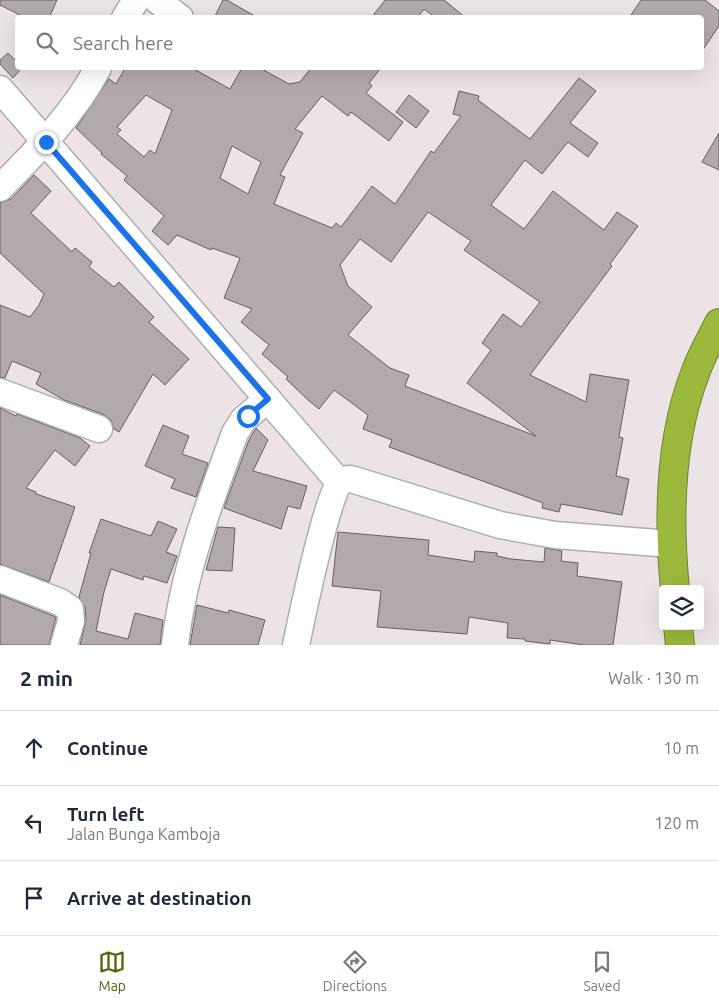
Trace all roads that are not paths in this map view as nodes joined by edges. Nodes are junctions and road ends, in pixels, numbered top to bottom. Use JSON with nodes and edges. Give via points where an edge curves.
{"nodes":[{"id":1,"x":136,"y":0,"type":"edge"},
{"id":2,"x":157,"y":0,"type":"edge"},
{"id":3,"x":127,"y":15,"type":"edge"},
{"id":4,"x":176,"y":15,"type":"edge"},
{"id":5,"x":97,"y":70,"type":"edge"},
{"id":6,"x":0,"y":89,"type":"edge"},
{"id":7,"x":46,"y":142,"type":"junction"},
{"id":8,"x":0,"y":188,"type":"edge"},
{"id":9,"x":719,"y":323,"type":"edge"},
{"id":10,"x":0,"y":392,"type":"edge"},
{"id":11,"x":268,"y":399,"type":"junction"},
{"id":12,"x":99,"y":429,"type":"dead end"},
{"id":13,"x":340,"y":483,"type":"junction"},
{"id":14,"x":671,"y":544,"type":"junction"},
{"id":15,"x":0,"y":579,"type":"edge"},
{"id":16,"x":675,"y":585,"type":"edge"},
{"id":17,"x":678,"y":630,"type":"edge"},
{"id":18,"x":64,"y":645,"type":"edge"},
{"id":19,"x":175,"y":645,"type":"edge"},
{"id":20,"x":296,"y":645,"type":"edge"},
{"id":21,"x":680,"y":645,"type":"edge"}],
"edges":[{"from":1,"to":3,"type":"street"},
{"from":2,"to":4,"type":"street"},
{"from":5,"to":7,"type":"street"},
{"from":6,"to":7,"type":"street"},
{"from":7,"to":8,"type":"street"},
{"from":7,"to":11,"type":"street"},
{"from":9,"to":14,"type":"highway","via":[[696,370],[680,429]]},
{"from":10,"to":12,"type":"street"},
{"from":11,"to":13,"type":"street"},
{"from":11,"to":19,"type":"street","via":[[243,420],[232,441],[188,578]]},
{"from":13,"to":14,"type":"street","via":[[351,479],[500,525],[546,534]]},
{"from":13,"to":20,"type":"street","via":[[320,542]]},
{"from":14,"to":16,"type":"highway"},
{"from":15,"to":18,"type":"street","via":[[70,608],[71,621]]},
{"from":17,"to":21,"type":"highway"}]}
